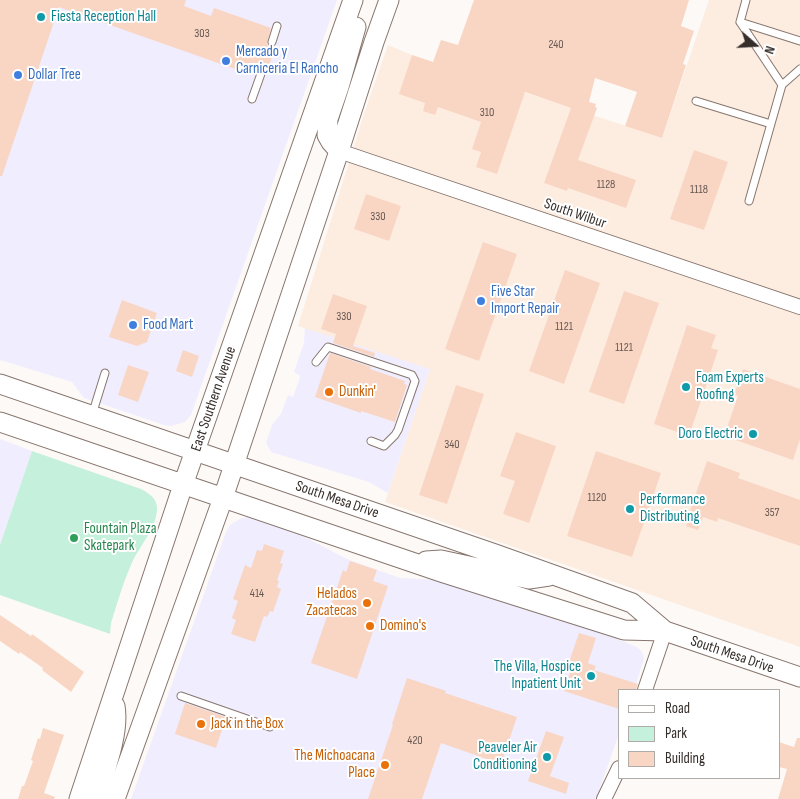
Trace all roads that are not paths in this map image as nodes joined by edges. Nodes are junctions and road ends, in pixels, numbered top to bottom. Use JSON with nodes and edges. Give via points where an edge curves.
{"nodes":[{"id":1,"x":353,"y":0,"type":"edge"},
{"id":2,"x":389,"y":0,"type":"edge"},
{"id":3,"x":746,"y":0,"type":"edge"},
{"id":4,"x":740,"y":22,"type":"junction"},
{"id":5,"x":277,"y":26,"type":"dead end"},
{"id":6,"x":800,"y":40,"type":"edge"},
{"id":7,"x":272,"y":42,"type":"dead end"},
{"id":8,"x":263,"y":68,"type":"dead end"},
{"id":9,"x":800,"y":69,"type":"edge"},
{"id":10,"x":782,"y":85,"type":"junction"},
{"id":11,"x":252,"y":99,"type":"dead end"},
{"id":12,"x":696,"y":101,"type":"dead end"},
{"id":13,"x":771,"y":124,"type":"junction"},
{"id":14,"x":340,"y":151,"type":"junction"},
{"id":15,"x":749,"y":201,"type":"dead end"},
{"id":16,"x":800,"y":307,"type":"edge"},
{"id":17,"x":316,"y":362,"type":"dead end"},
{"id":18,"x":106,"y":373,"type":"dead end"},
{"id":19,"x":0,"y":384,"type":"edge"},
{"id":20,"x":92,"y":416,"type":"junction"},
{"id":21,"x":0,"y":422,"type":"edge"},
{"id":22,"x":371,"y":441,"type":"dead end"},
{"id":23,"x":195,"y":452,"type":"junction"},
{"id":24,"x":235,"y":465,"type":"junction"},
{"id":25,"x":183,"y":485,"type":"junction"},
{"id":26,"x":224,"y":498,"type":"junction"},
{"id":27,"x":410,"y":562,"type":"junction"},
{"id":28,"x":555,"y":575,"type":"junction"},
{"id":29,"x":664,"y":631,"type":"junction"},
{"id":30,"x":800,"y":678,"type":"edge"},
{"id":31,"x":645,"y":689,"type":"edge"},
{"id":32,"x":113,"y":696,"type":"junction"},
{"id":33,"x":181,"y":696,"type":"dead end"},
{"id":34,"x":270,"y":727,"type":"dead end"},
{"id":35,"x":618,"y":770,"type":"edge"},
{"id":36,"x":79,"y":799,"type":"edge"},
{"id":37,"x":96,"y":799,"type":"edge"},
{"id":38,"x":116,"y":799,"type":"edge"},
{"id":39,"x":604,"y":799,"type":"edge"}],
"edges":[{"from":1,"to":14,"type":"main road","via":[[356,24],[328,120],[327,135]]},
{"from":1,"to":23,"type":"main road","name":"East Southern Avenue"},
{"from":2,"to":14,"type":"main road"},
{"from":3,"to":4,"type":"lane"},
{"from":4,"to":6,"type":"lane"},
{"from":4,"to":10,"type":"lane"},
{"from":5,"to":7,"type":"lane"},
{"from":8,"to":11,"type":"lane"},
{"from":9,"to":10,"type":"lane"},
{"from":10,"to":13,"type":"lane"},
{"from":12,"to":13,"type":"lane"},
{"from":13,"to":15,"type":"lane"},
{"from":14,"to":16,"type":"street","name":"South Wilbur"},
{"from":14,"to":24,"type":"main road"},
{"from":17,"to":22,"type":"lane","via":[[328,347],[414,378],[396,435],[384,446]]},
{"from":18,"to":20,"type":"lane"},
{"from":19,"to":20,"type":"main road","name":"South Mesa Drive"},
{"from":20,"to":23,"type":"main road","name":"South Mesa Drive"},
{"from":21,"to":25,"type":"main road","name":"South Mesa Drive"},
{"from":23,"to":24,"type":"main road","name":"South Mesa Drive"},
{"from":23,"to":25,"type":"main road","name":"East Southern Avenue"},
{"from":24,"to":26,"type":"main road"},
{"from":24,"to":28,"type":"main road","name":"South Mesa Drive"},
{"from":25,"to":26,"type":"main road","name":"South Mesa Drive"},
{"from":25,"to":32,"type":"main road","name":"East Southern Avenue"},
{"from":26,"to":27,"type":"main road","name":"South Mesa Drive"},
{"from":26,"to":38,"type":"main road"},
{"from":27,"to":28,"type":"main road","via":[[441,560],[529,579]]},
{"from":27,"to":29,"type":"main road","name":"South Mesa Drive","via":[[624,630]]},
{"from":28,"to":29,"type":"main road","name":"South Mesa Drive","via":[[632,602]]},
{"from":29,"to":30,"type":"main road","name":"South Mesa Drive"},
{"from":29,"to":31,"type":"street"},
{"from":32,"to":36,"type":"main road","name":"East Southern Avenue"},
{"from":32,"to":37,"type":"main road","via":[[117,716],[112,747]]},
{"from":33,"to":34,"type":"lane"},
{"from":35,"to":39,"type":"street"}]}
